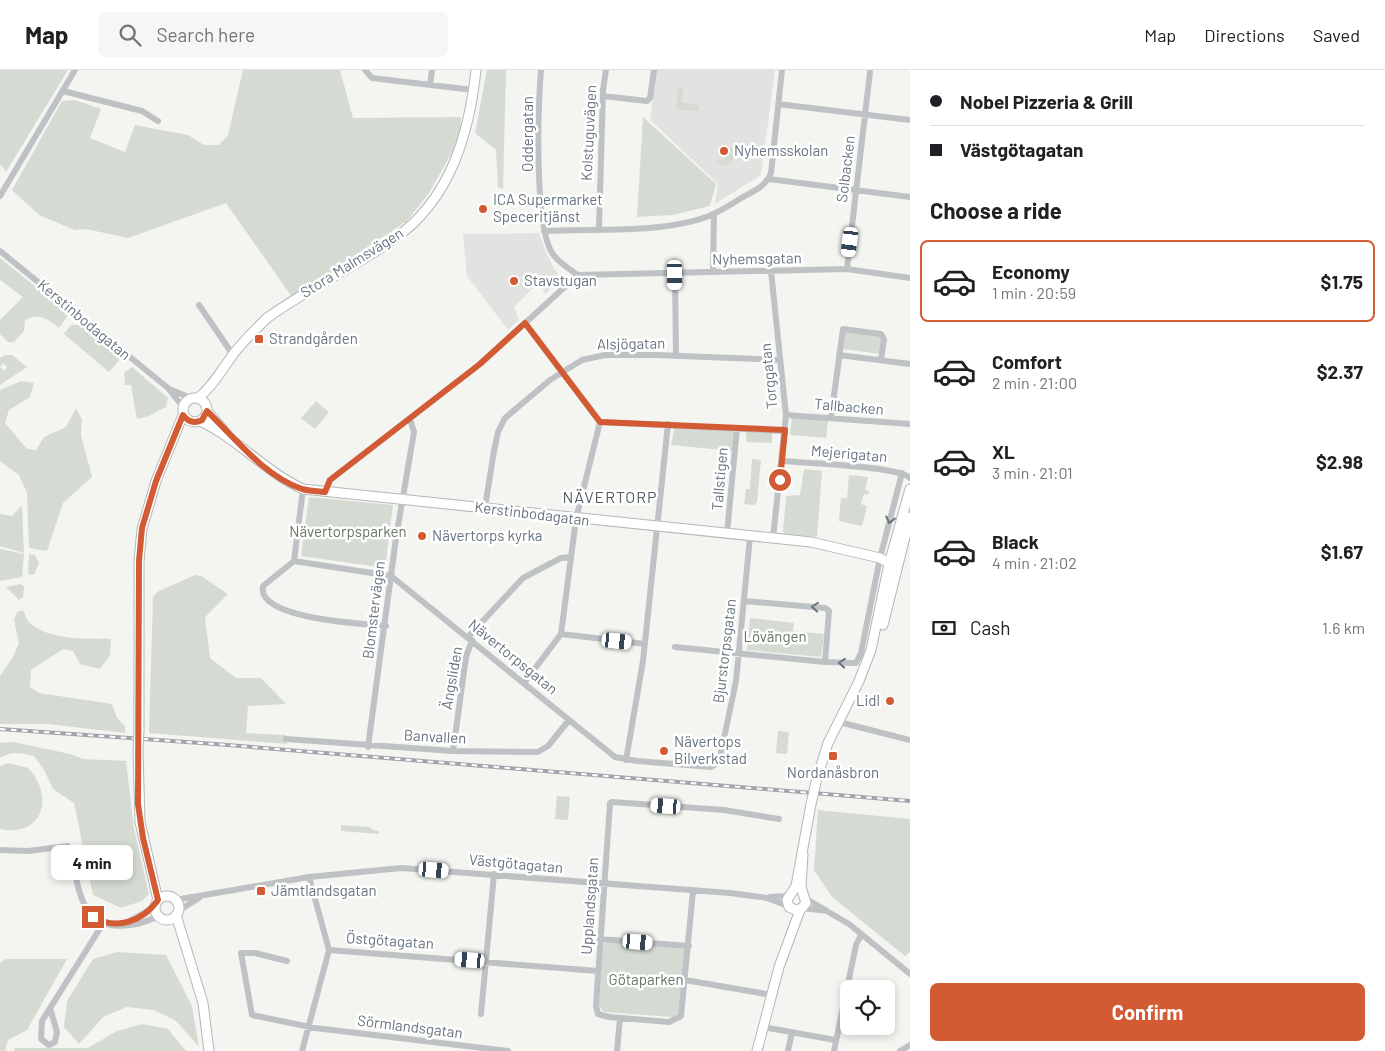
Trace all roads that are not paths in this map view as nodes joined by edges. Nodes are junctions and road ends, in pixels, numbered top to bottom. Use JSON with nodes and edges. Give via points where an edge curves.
{"nodes":[{"id":1,"x":75,"y":70,"type":"edge"},
{"id":2,"x":365,"y":70,"type":"edge"},
{"id":3,"x":432,"y":70,"type":"edge"},
{"id":4,"x":476,"y":70,"type":"edge"},
{"id":5,"x":541,"y":70,"type":"edge"},
{"id":6,"x":606,"y":70,"type":"edge"},
{"id":7,"x":654,"y":70,"type":"edge"},
{"id":8,"x":782,"y":70,"type":"edge"},
{"id":9,"x":870,"y":72,"type":"dead end"},
{"id":10,"x":430,"y":85,"type":"junction"},
{"id":11,"x":473,"y":90,"type":"junction"},
{"id":12,"x":63,"y":91,"type":"junction"},
{"id":13,"x":603,"y":96,"type":"junction"},
{"id":14,"x":778,"y":104,"type":"junction"},
{"id":15,"x":865,"y":115,"type":"junction"},
{"id":16,"x":910,"y":120,"type":"edge"},
{"id":17,"x":158,"y":121,"type":"dead end"},
{"id":18,"x":769,"y":179,"type":"junction"},
{"id":19,"x":856,"y":190,"type":"junction"},
{"id":20,"x":0,"y":196,"type":"edge"},
{"id":21,"x":910,"y":197,"type":"edge"},
{"id":22,"x":714,"y":214,"type":"junction"},
{"id":23,"x":599,"y":228,"type":"junction"},
{"id":24,"x":544,"y":231,"type":"junction"},
{"id":25,"x":0,"y":251,"type":"edge"},
{"id":26,"x":848,"y":269,"type":"junction"},
{"id":27,"x":771,"y":271,"type":"junction"},
{"id":28,"x":714,"y":272,"type":"junction"},
{"id":29,"x":675,"y":273,"type":"junction"},
{"id":30,"x":578,"y":275,"type":"junction"},
{"id":31,"x":910,"y":278,"type":"edge"},
{"id":32,"x":199,"y":305,"type":"dead end"},
{"id":33,"x":525,"y":323,"type":"junction"},
{"id":34,"x":233,"y":355,"type":"junction"},
{"id":35,"x":839,"y":355,"type":"junction"},
{"id":36,"x":676,"y":356,"type":"junction"},
{"id":37,"x":780,"y":360,"type":"junction"},
{"id":38,"x":881,"y":360,"type":"junction"},
{"id":39,"x":910,"y":364,"type":"edge"},
{"id":40,"x":562,"y":372,"type":"junction"},
{"id":41,"x":216,"y":380,"type":"junction"},
{"id":42,"x":168,"y":388,"type":"junction"},
{"id":43,"x":195,"y":398,"type":"junction"},
{"id":44,"x":207,"y":409,"type":"junction"},
{"id":45,"x":183,"y":411,"type":"junction"},
{"id":46,"x":786,"y":415,"type":"junction"},
{"id":47,"x":831,"y":418,"type":"junction"},
{"id":48,"x":410,"y":419,"type":"junction"},
{"id":49,"x":197,"y":422,"type":"junction"},
{"id":50,"x":600,"y":422,"type":"junction"},
{"id":51,"x":668,"y":424,"type":"junction"},
{"id":52,"x":910,"y":424,"type":"edge"},
{"id":53,"x":737,"y":428,"type":"junction"},
{"id":54,"x":785,"y":430,"type":"junction"},
{"id":55,"x":229,"y":436,"type":"junction"},
{"id":56,"x":172,"y":445,"type":"junction"},
{"id":57,"x":783,"y":461,"type":"junction"},
{"id":58,"x":902,"y":473,"type":"junction"},
{"id":59,"x":910,"y":478,"type":"edge"},
{"id":60,"x":304,"y":489,"type":"junction"},
{"id":61,"x":910,"y":489,"type":"edge"},
{"id":62,"x":325,"y":492,"type":"junction"},
{"id":63,"x":404,"y":501,"type":"junction"},
{"id":64,"x":485,"y":508,"type":"junction"},
{"id":65,"x":910,"y":517,"type":"edge"},
{"id":66,"x":576,"y":519,"type":"junction"},
{"id":67,"x":658,"y":528,"type":"junction"},
{"id":68,"x":727,"y":533,"type":"junction"},
{"id":69,"x":750,"y":537,"type":"junction"},
{"id":70,"x":773,"y":538,"type":"junction"},
{"id":71,"x":571,"y":557,"type":"junction"},
{"id":72,"x":880,"y":558,"type":"junction"},
{"id":73,"x":294,"y":561,"type":"junction"},
{"id":74,"x":893,"y":566,"type":"junction"},
{"id":75,"x":391,"y":576,"type":"junction"},
{"id":76,"x":744,"y":602,"type":"junction"},
{"id":77,"x":386,"y":626,"type":"junction"},
{"id":78,"x":561,"y":634,"type":"junction"},
{"id":79,"x":470,"y":639,"type":"junction"},
{"id":80,"x":645,"y":644,"type":"junction"},
{"id":81,"x":675,"y":647,"type":"dead end"},
{"id":82,"x":739,"y":654,"type":"junction"},
{"id":83,"x":826,"y":662,"type":"junction"},
{"id":84,"x":524,"y":683,"type":"junction"},
{"id":85,"x":569,"y":720,"type":"junction"},
{"id":86,"x":839,"y":722,"type":"junction"},
{"id":87,"x":286,"y":739,"type":"dead end"},
{"id":88,"x":910,"y":740,"type":"edge"},
{"id":89,"x":368,"y":746,"type":"junction"},
{"id":90,"x":453,"y":751,"type":"junction"},
{"id":91,"x":626,"y":760,"type":"junction"},
{"id":92,"x":716,"y":766,"type":"joint"},
{"id":93,"x":778,"y":819,"type":"dead end"},
{"id":94,"x":0,"y":850,"type":"edge"},
{"id":95,"x":494,"y":874,"type":"junction"},
{"id":96,"x":154,"y":877,"type":"junction"},
{"id":97,"x":309,"y":877,"type":"junction"},
{"id":98,"x":603,"y":884,"type":"junction"},
{"id":99,"x":693,"y":891,"type":"junction"},
{"id":100,"x":204,"y":895,"type":"junction"},
{"id":101,"x":172,"y":898,"type":"junction"},
{"id":102,"x":796,"y":902,"type":"junction"},
{"id":103,"x":157,"y":903,"type":"junction"},
{"id":104,"x":177,"y":913,"type":"junction"},
{"id":105,"x":163,"y":918,"type":"junction"},
{"id":106,"x":104,"y":922,"type":"junction"},
{"id":107,"x":125,"y":924,"type":"junction"},
{"id":108,"x":862,"y":935,"type":"junction"},
{"id":109,"x":600,"y":939,"type":"junction"},
{"id":110,"x":183,"y":943,"type":"junction"},
{"id":111,"x":689,"y":946,"type":"junction"},
{"id":112,"x":329,"y":950,"type":"junction"},
{"id":113,"x":287,"y":961,"type":"dead end"},
{"id":114,"x":486,"y":961,"type":"junction"},
{"id":115,"x":598,"y":971,"type":"junction"},
{"id":116,"x":910,"y":974,"type":"edge"},
{"id":117,"x":686,"y":980,"type":"junction"},
{"id":118,"x":772,"y":996,"type":"junction"},
{"id":119,"x":50,"y":1008,"type":"junction"},
{"id":120,"x":481,"y":1014,"type":"dead end"},
{"id":121,"x":620,"y":1018,"type":"junction"},
{"id":122,"x":308,"y":1027,"type":"junction"},
{"id":123,"x":763,"y":1027,"type":"junction"},
{"id":124,"x":792,"y":1032,"type":"junction"},
{"id":125,"x":835,"y":1040,"type":"junction"},
{"id":126,"x":910,"y":1045,"type":"edge"},
{"id":127,"x":478,"y":1049,"type":"edge"},
{"id":128,"x":209,"y":1051,"type":"edge"},
{"id":129,"x":302,"y":1051,"type":"edge"},
{"id":130,"x":508,"y":1051,"type":"edge"},
{"id":131,"x":616,"y":1051,"type":"edge"},
{"id":132,"x":757,"y":1051,"type":"edge"},
{"id":133,"x":788,"y":1051,"type":"edge"},
{"id":134,"x":834,"y":1051,"type":"edge"},
{"id":135,"x":900,"y":1051,"type":"edge"}],
"edges":[{"from":1,"to":12,"type":"street"},
{"from":2,"to":10,"type":"street","via":[[372,78]]},
{"from":3,"to":10,"type":"street"},
{"from":4,"to":11,"type":"street","name":"Stora Malmsvägen"},
{"from":5,"to":24,"type":"street","name":"Oddergatan","via":[[539,145]]},
{"from":6,"to":13,"type":"street","name":"Kolstuguvägen"},
{"from":7,"to":13,"type":"street","via":[[647,101]]},
{"from":8,"to":14,"type":"street"},
{"from":9,"to":15,"type":"street","name":"Solbacken"},
{"from":10,"to":11,"type":"street"},
{"from":11,"to":34,"type":"street","name":"Stora Malmsvägen","via":[[467,126],[455,162],[442,188],[423,214],[394,239],[267,318]]},
{"from":12,"to":17,"type":"street","via":[[142,111]]},
{"from":12,"to":20,"type":"street"},
{"from":13,"to":23,"type":"street","name":"Kolstuguvägen"},
{"from":14,"to":15,"type":"street"},
{"from":14,"to":18,"type":"street"},
{"from":15,"to":16,"type":"street"},
{"from":15,"to":19,"type":"street","name":"Solbacken"},
{"from":18,"to":19,"type":"street"},
{"from":18,"to":22,"type":"street","via":[[758,189]]},
{"from":19,"to":21,"type":"street"},
{"from":19,"to":26,"type":"street","name":"Solbacken"},
{"from":22,"to":23,"type":"street","via":[[657,226]]},
{"from":22,"to":28,"type":"street"},
{"from":23,"to":24,"type":"street"},
{"from":24,"to":30,"type":"street","name":"Oddergatan","via":[[558,260]]},
{"from":25,"to":42,"type":"street","name":"Kerstinbodagatan"},
{"from":26,"to":27,"type":"street","name":"Nyhemsgatan"},
{"from":26,"to":31,"type":"street","name":"Nyhemsgatan"},
{"from":27,"to":28,"type":"street","name":"Nyhemsgatan"},
{"from":27,"to":37,"type":"street","name":"Torggatan"},
{"from":28,"to":29,"type":"street","name":"Nyhemsgatan"},
{"from":29,"to":30,"type":"street","name":"Nyhemsgatan"},
{"from":29,"to":36,"type":"street"},
{"from":30,"to":33,"type":"street"},
{"from":32,"to":34,"type":"street"},
{"from":33,"to":40,"type":"street"},
{"from":33,"to":48,"type":"street","via":[[480,364]]},
{"from":34,"to":41,"type":"street","name":"Stora Malmsvägen"},
{"from":35,"to":38,"type":"street"},
{"from":35,"to":38,"type":"street","via":[[843,329],[878,332],[883,336]]},
{"from":35,"to":47,"type":"street"},
{"from":36,"to":37,"type":"street","name":"Alsjögatan"},
{"from":36,"to":40,"type":"street","name":"Alsjögatan","via":[[596,356]]},
{"from":37,"to":46,"type":"street","name":"Torggatan"},
{"from":38,"to":39,"type":"street"},
{"from":40,"to":50,"type":"street"},
{"from":40,"to":64,"type":"street","name":"Alsjögatan","via":[[510,412],[501,425]]},
{"from":41,"to":43,"type":"street","name":"Stora Malmsvägen"},
{"from":41,"to":44,"type":"street","name":"Stora Malmsvägen"},
{"from":42,"to":43,"type":"street","name":"Kerstinbodagatan"},
{"from":42,"to":45,"type":"street","name":"Kerstinbodagatan"},
{"from":43,"to":44,"type":"street","name":"Kerstinbodagatan"},
{"from":43,"to":45,"type":"street","name":"Stora Malmsvägen"},
{"from":44,"to":49,"type":"street","name":"Stora Malmsvägen"},
{"from":44,"to":55,"type":"street","name":"Kerstinbodagatan"},
{"from":45,"to":49,"type":"street","name":"Kerstinbodagatan"},
{"from":45,"to":56,"type":"street"},
{"from":46,"to":47,"type":"street","name":"Tallbacken"},
{"from":46,"to":54,"type":"street","name":"Torggatan"},
{"from":47,"to":52,"type":"street","name":"Tallbacken"},
{"from":48,"to":62,"type":"street","via":[[330,480]]},
{"from":48,"to":63,"type":"street","name":"Blomstervägen","via":[[414,428]]},
{"from":49,"to":55,"type":"street","name":"Kerstinbodagatan"},
{"from":49,"to":56,"type":"street"},
{"from":50,"to":51,"type":"street"},
{"from":50,"to":66,"type":"street"},
{"from":51,"to":53,"type":"street"},
{"from":51,"to":67,"type":"street"},
{"from":53,"to":54,"type":"street"},
{"from":53,"to":68,"type":"street","name":"Tallstigen"},
{"from":54,"to":57,"type":"street","name":"Torggatan"},
{"from":55,"to":60,"type":"street","name":"Kerstinbodagatan","via":[[277,475]]},
{"from":56,"to":96,"type":"street","bridge":true,"via":[[156,481],[142,528],[139,561],[140,822]]},
{"from":57,"to":58,"type":"street","name":"Mejerigatan"},
{"from":57,"to":70,"type":"street","name":"Torggatan"},
{"from":58,"to":59,"type":"street","name":"Mejerigatan"},
{"from":58,"to":72,"type":"street","one_way":true},
{"from":60,"to":62,"type":"street","name":"Kerstinbodagatan"},
{"from":60,"to":73,"type":"street"},
{"from":61,"to":74,"type":"street"},
{"from":62,"to":63,"type":"street","name":"Kerstinbodagatan"},
{"from":63,"to":64,"type":"street","name":"Kerstinbodagatan"},
{"from":63,"to":75,"type":"street","name":"Blomstervägen"},
{"from":64,"to":66,"type":"street","name":"Kerstinbodagatan"},
{"from":65,"to":74,"type":"street"},
{"from":66,"to":67,"type":"street","name":"Kerstinbodagatan"},
{"from":66,"to":71,"type":"street"},
{"from":67,"to":68,"type":"street","name":"Kerstinbodagatan"},
{"from":67,"to":80,"type":"street"},
{"from":68,"to":69,"type":"street","name":"Kerstinbodagatan"},
{"from":69,"to":70,"type":"street","name":"Kerstinbodagatan"},
{"from":69,"to":76,"type":"street","name":"Bjurstorpsgatan"},
{"from":70,"to":72,"type":"street","name":"Kerstinbodagatan","via":[[821,544]]},
{"from":71,"to":78,"type":"street"},
{"from":71,"to":79,"type":"street","name":"Ängsliden","via":[[561,558],[523,578]]},
{"from":72,"to":74,"type":"street"},
{"from":72,"to":83,"type":"street","one_way":true,"via":[[859,659],[851,664]]},
{"from":73,"to":75,"type":"street","name":"Nävertorpsgatan"},
{"from":73,"to":77,"type":"street","via":[[263,586],[264,595],[272,604],[292,614]]},
{"from":74,"to":86,"type":"street","via":[[872,664]]},
{"from":75,"to":77,"type":"street","name":"Blomstervägen"},
{"from":75,"to":79,"type":"street","name":"Nävertorpsgatan"},
{"from":76,"to":82,"type":"street","name":"Bjurstorpsgatan"},
{"from":83,"to":76,"type":"street","one_way":true,"via":[[829,611],[826,608]]},
{"from":77,"to":89,"type":"street","name":"Blomstervägen"},
{"from":78,"to":80,"type":"street"},
{"from":78,"to":84,"type":"street"},
{"from":79,"to":84,"type":"street","name":"Nävertorpsgatan"},
{"from":79,"to":90,"type":"street","name":"Ängsliden"},
{"from":80,"to":91,"type":"street"},
{"from":81,"to":82,"type":"street"},
{"from":82,"to":83,"type":"street"},
{"from":82,"to":92,"type":"street","name":"Bjurstorpsgatan","via":[[727,728]]},
{"from":84,"to":85,"type":"street","name":"Nävertorpsgatan"},
{"from":85,"to":90,"type":"street","name":"Banvallen","via":[[548,746],[538,752]]},
{"from":85,"to":91,"type":"street","name":"Nävertorpsgatan","via":[[615,757]]},
{"from":86,"to":88,"type":"street"},
{"from":86,"to":102,"type":"street","bridge":true,"via":[[816,782]]},
{"from":87,"to":89,"type":"street","name":"Banvallen"},
{"from":89,"to":90,"type":"street","name":"Banvallen"},
{"from":91,"to":92,"type":"street","name":"Nävertorpsgatan"},
{"from":93,"to":98,"type":"street","name":"Upplandsgatan","via":[[724,810],[611,803]]},
{"from":94,"to":106,"type":"street","via":[[28,851],[68,846],[83,905],[93,917]]},
{"from":95,"to":97,"type":"street","name":"Västgötagatan","via":[[401,868]]},
{"from":95,"to":98,"type":"street","name":"Västgötagatan"},
{"from":95,"to":114,"type":"street"},
{"from":96,"to":101,"type":"street"},
{"from":96,"to":103,"type":"street"},
{"from":97,"to":100,"type":"street","name":"Västgötagatan"},
{"from":97,"to":112,"type":"street"},
{"from":98,"to":99,"type":"street","name":"Västgötagatan"},
{"from":98,"to":109,"type":"street","name":"Upplandsgatan"},
{"from":99,"to":102,"type":"street","name":"Västgötagatan"},
{"from":99,"to":111,"type":"street"},
{"from":100,"to":101,"type":"street","name":"Västgötagatan"},
{"from":100,"to":104,"type":"street","name":"Västgötagatan"},
{"from":101,"to":103,"type":"street"},
{"from":101,"to":104,"type":"street"},
{"from":102,"to":108,"type":"street","via":[[831,912]]},
{"from":102,"to":118,"type":"street"},
{"from":103,"to":105,"type":"street"},
{"from":103,"to":107,"type":"street"},
{"from":104,"to":105,"type":"street"},
{"from":104,"to":110,"type":"street"},
{"from":105,"to":107,"type":"street"},
{"from":105,"to":110,"type":"street"},
{"from":106,"to":107,"type":"street"},
{"from":106,"to":119,"type":"street"},
{"from":108,"to":116,"type":"street"},
{"from":108,"to":125,"type":"street","via":[[856,945]]},
{"from":109,"to":111,"type":"street"},
{"from":109,"to":115,"type":"street","name":"Upplandsgatan"},
{"from":110,"to":128,"type":"street","via":[[203,1003]]},
{"from":111,"to":117,"type":"street"},
{"from":112,"to":114,"type":"street","name":"Östgötagatan"},
{"from":112,"to":122,"type":"street"},
{"from":113,"to":122,"type":"street","name":"Sörmlandsgatan","via":[[241,953],[252,1015]]},
{"from":114,"to":115,"type":"street","name":"Östgötagatan"},
{"from":114,"to":120,"type":"street"},
{"from":115,"to":121,"type":"street","name":"Upplandsgatan","via":[[597,1011],[602,1016]]},
{"from":117,"to":118,"type":"street"},
{"from":117,"to":121,"type":"street","via":[[680,1017],[669,1022]]},
{"from":118,"to":123,"type":"street"},
{"from":119,"to":119,"type":"street","via":[[40,1031],[42,1040],[49,1045],[57,1036]]},
{"from":121,"to":131,"type":"street"},
{"from":122,"to":127,"type":"street","name":"Sörmlandsgatan"},
{"from":122,"to":129,"type":"street"},
{"from":123,"to":124,"type":"street"},
{"from":123,"to":132,"type":"street"},
{"from":124,"to":125,"type":"street"},
{"from":124,"to":133,"type":"street"},
{"from":125,"to":134,"type":"street"},
{"from":126,"to":135,"type":"street"},
{"from":127,"to":130,"type":"street","name":"Sörmlandsgatan"}]}
